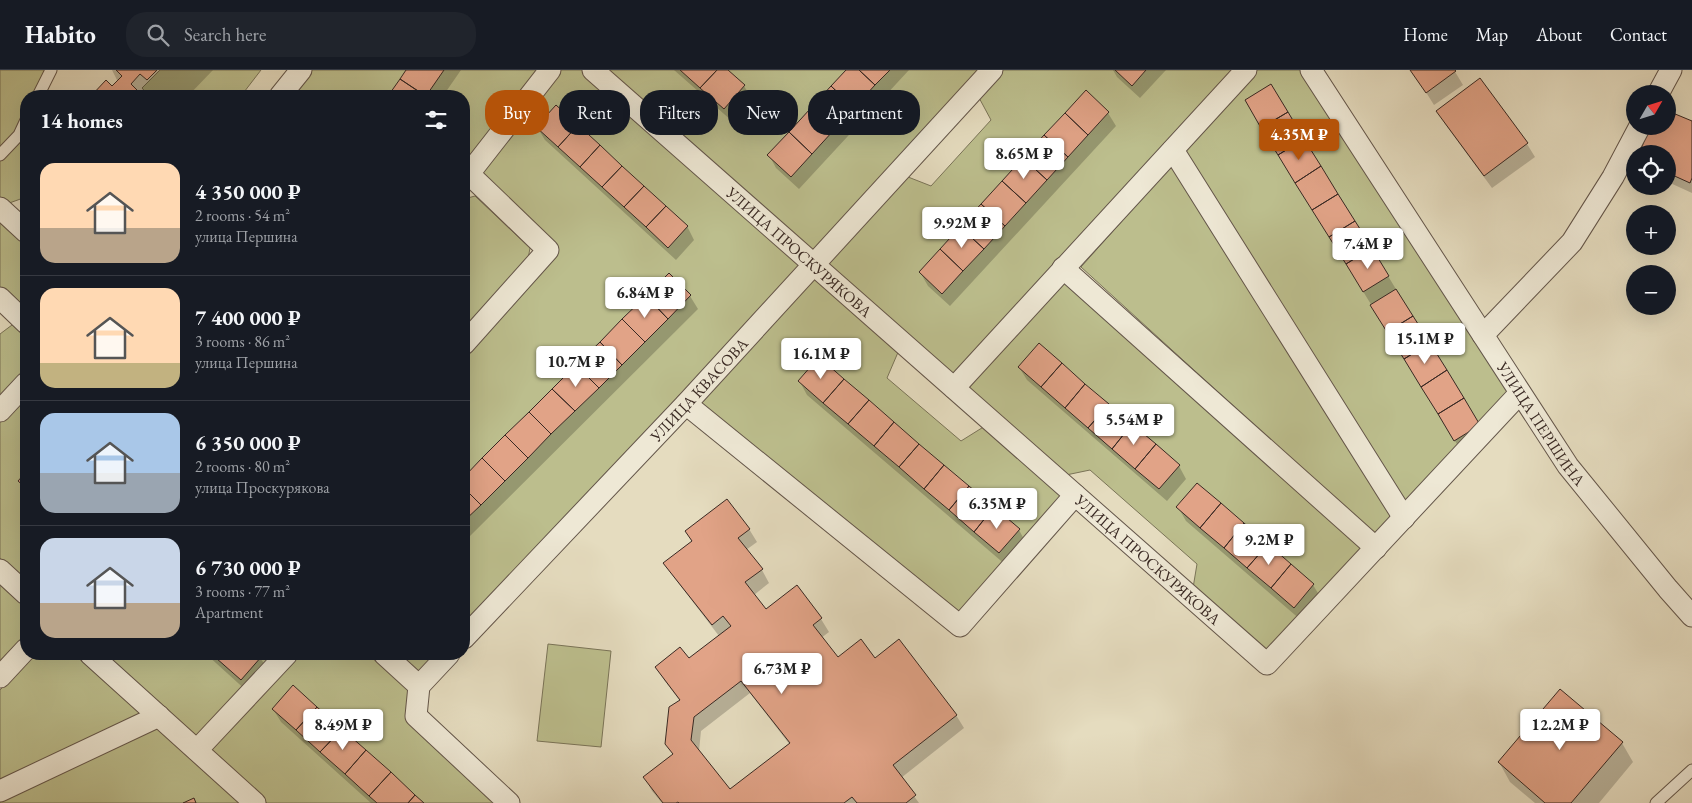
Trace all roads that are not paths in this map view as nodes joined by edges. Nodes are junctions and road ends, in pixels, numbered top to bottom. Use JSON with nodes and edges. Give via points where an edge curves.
{"nodes":[{"id":1,"x":51,"y":70,"type":"edge"},
{"id":2,"x":301,"y":70,"type":"edge"},
{"id":3,"x":550,"y":70,"type":"edge"},
{"id":4,"x":592,"y":70,"type":"edge"},
{"id":5,"x":992,"y":70,"type":"edge"},
{"id":6,"x":1246,"y":70,"type":"edge"},
{"id":7,"x":1311,"y":70,"type":"edge"},
{"id":8,"x":1671,"y":70,"type":"edge"},
{"id":9,"x":1663,"y":85,"type":"edge"},
{"id":10,"x":41,"y":90,"type":"edge"},
{"id":11,"x":285,"y":90,"type":"edge"},
{"id":12,"x":20,"y":131,"type":"edge"},
{"id":13,"x":1635,"y":135,"type":"edge"},
{"id":14,"x":1173,"y":150,"type":"junction"},
{"id":15,"x":0,"y":155,"type":"edge"},
{"id":16,"x":470,"y":172,"type":"edge"},
{"id":17,"x":470,"y":181,"type":"edge"},
{"id":18,"x":0,"y":208,"type":"edge"},
{"id":19,"x":20,"y":226,"type":"edge"},
{"id":20,"x":813,"y":264,"type":"junction"},
{"id":21,"x":1064,"y":268,"type":"junction"},
{"id":22,"x":0,"y":298,"type":"edge"},
{"id":23,"x":20,"y":316,"type":"edge"},
{"id":24,"x":1483,"y":335,"type":"junction"},
{"id":25,"x":470,"y":337,"type":"edge"},
{"id":26,"x":954,"y":388,"type":"junction"},
{"id":27,"x":20,"y":389,"type":"edge"},
{"id":28,"x":1520,"y":393,"type":"junction"},
{"id":29,"x":686,"y":404,"type":"junction"},
{"id":30,"x":0,"y":411,"type":"edge"},
{"id":31,"x":1075,"y":494,"type":"junction"},
{"id":32,"x":1404,"y":518,"type":"junction"},
{"id":33,"x":1376,"y":548,"type":"junction"},
{"id":34,"x":0,"y":570,"type":"edge"},
{"id":35,"x":20,"y":588,"type":"edge"},
{"id":36,"x":1668,"y":589,"type":"junction"},
{"id":37,"x":1692,"y":596,"type":"edge"},
{"id":38,"x":1692,"y":616,"type":"edge"},
{"id":39,"x":470,"y":630,"type":"edge"},
{"id":40,"x":20,"y":655,"type":"edge"},
{"id":41,"x":97,"y":660,"type":"edge"},
{"id":42,"x":281,"y":660,"type":"edge"},
{"id":43,"x":391,"y":660,"type":"edge"},
{"id":44,"x":443,"y":660,"type":"edge"},
{"id":45,"x":0,"y":677,"type":"edge"},
{"id":46,"x":419,"y":686,"type":"junction"},
{"id":47,"x":159,"y":716,"type":"junction"},
{"id":48,"x":197,"y":750,"type":"junction"},
{"id":49,"x":1692,"y":770,"type":"edge"},
{"id":50,"x":0,"y":791,"type":"edge"},
{"id":51,"x":255,"y":803,"type":"edge"},
{"id":52,"x":510,"y":803,"type":"edge"},
{"id":53,"x":1656,"y":803,"type":"edge"}],
"edges":[{"from":1,"to":10,"type":"lane"},
{"from":2,"to":11,"type":"street"},
{"from":3,"to":16,"type":"street"},
{"from":4,"to":20,"type":"street","name":"УЛИЦА ПРОСКУРЯКОВА"},
{"from":5,"to":20,"type":"street","name":"УЛИЦА КВАСОВА"},
{"from":6,"to":14,"type":"street"},
{"from":7,"to":24,"type":"street","name":"УЛИЦА ПЕРШИНА"},
{"from":8,"to":9,"type":"street"},
{"from":12,"to":15,"type":"lane"},
{"from":13,"to":24,"type":"street","via":[[1572,242]]},
{"from":14,"to":21,"type":"street"},
{"from":14,"to":32,"type":"street"},
{"from":17,"to":25,"type":"street","via":[[548,250]]},
{"from":18,"to":19,"type":"street"},
{"from":20,"to":26,"type":"street","name":"УЛИЦА ПРОСКУРЯКОВА"},
{"from":20,"to":29,"type":"street","name":"УЛИЦА КВАСОВА"},
{"from":21,"to":26,"type":"street"},
{"from":21,"to":33,"type":"street"},
{"from":22,"to":23,"type":"street"},
{"from":24,"to":28,"type":"street","name":"УЛИЦА ПЕРШИНА"},
{"from":26,"to":31,"type":"street","name":"УЛИЦА ПРОСКУРЯКОВА"},
{"from":27,"to":30,"type":"street"},
{"from":28,"to":32,"type":"street","name":"УЛИЦА ПРОСКУРЯКОВА"},
{"from":28,"to":36,"type":"street","name":"УЛИЦА ПЕРШИНА","via":[[1568,466]]},
{"from":29,"to":31,"type":"street","via":[[960,626]]},
{"from":29,"to":39,"type":"street","name":"УЛИЦА КВАСОВА"},
{"from":31,"to":33,"type":"street","name":"УЛИЦА ПРОСКУРЯКОВА","via":[[1268,664]]},
{"from":32,"to":33,"type":"street","name":"УЛИЦА ПРОСКУРЯКОВА"},
{"from":34,"to":35,"type":"street"},
{"from":36,"to":37,"type":"street"},
{"from":36,"to":38,"type":"street","name":"УЛИЦА ПЕРШИНА"},
{"from":40,"to":45,"type":"street"},
{"from":41,"to":47,"type":"street"},
{"from":42,"to":48,"type":"street"},
{"from":43,"to":46,"type":"street"},
{"from":44,"to":46,"type":"street"},
{"from":46,"to":52,"type":"street","via":[[416,716]]},
{"from":47,"to":48,"type":"street"},
{"from":47,"to":50,"type":"street"},
{"from":48,"to":51,"type":"street"},
{"from":49,"to":53,"type":"lane"}]}
